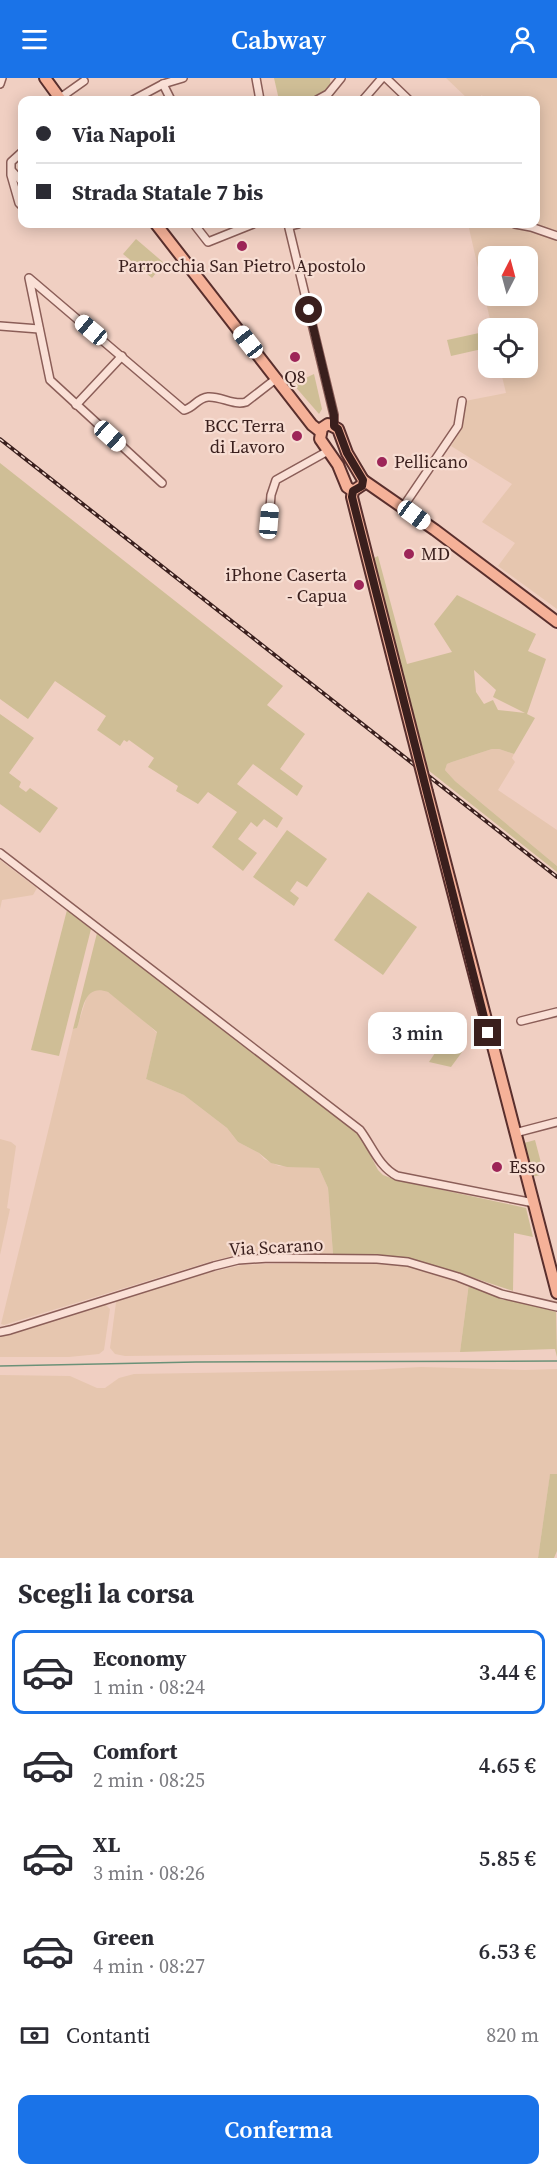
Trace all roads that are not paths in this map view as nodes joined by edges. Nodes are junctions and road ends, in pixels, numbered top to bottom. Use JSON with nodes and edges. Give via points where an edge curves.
{"nodes":[{"id":1,"x":2,"y":78,"type":"edge"},
{"id":2,"x":45,"y":78,"type":"edge"},
{"id":3,"x":183,"y":78,"type":"edge"},
{"id":4,"x":256,"y":78,"type":"edge"},
{"id":5,"x":341,"y":78,"type":"edge"},
{"id":6,"x":384,"y":78,"type":"edge"},
{"id":7,"x":84,"y":81,"type":"edge"},
{"id":8,"x":0,"y":84,"type":"edge"},
{"id":9,"x":163,"y":84,"type":"junction"},
{"id":10,"x":59,"y":96,"type":"edge"},
{"id":11,"x":65,"y":96,"type":"edge"},
{"id":12,"x":140,"y":96,"type":"edge"},
{"id":13,"x":169,"y":96,"type":"edge"},
{"id":14,"x":259,"y":96,"type":"edge"},
{"id":15,"x":324,"y":96,"type":"edge"},
{"id":16,"x":367,"y":96,"type":"edge"},
{"id":17,"x":404,"y":96,"type":"edge"},
{"id":18,"x":18,"y":156,"type":"edge"},
{"id":19,"x":13,"y":172,"type":"junction"},
{"id":20,"x":18,"y":178,"type":"edge"},
{"id":21,"x":18,"y":198,"type":"edge"},
{"id":22,"x":159,"y":228,"type":"edge"},
{"id":23,"x":197,"y":228,"type":"edge"},
{"id":24,"x":229,"y":228,"type":"edge"},
{"id":25,"x":290,"y":228,"type":"edge"},
{"id":26,"x":536,"y":228,"type":"edge"},
{"id":27,"x":557,"y":236,"type":"edge"},
{"id":28,"x":0,"y":326,"type":"edge"},
{"id":29,"x":39,"y":329,"type":"junction"},
{"id":30,"x":122,"y":356,"type":"junction"},
{"id":31,"x":277,"y":378,"type":"junction"},
{"id":32,"x":462,"y":401,"type":"dead end"},
{"id":33,"x":76,"y":405,"type":"junction"},
{"id":34,"x":334,"y":426,"type":"junction"},
{"id":35,"x":321,"y":432,"type":"junction"},
{"id":36,"x":328,"y":451,"type":"junction"},
{"id":37,"x":363,"y":480,"type":"junction"},
{"id":38,"x":162,"y":483,"type":"dead end"},
{"id":39,"x":353,"y":491,"type":"junction"},
{"id":40,"x":403,"y":507,"type":"junction"},
{"id":41,"x":269,"y":521,"type":"dead end"},
{"id":42,"x":557,"y":622,"type":"edge"},
{"id":43,"x":0,"y":853,"type":"edge"},
{"id":44,"x":557,"y":1012,"type":"edge"},
{"id":45,"x":521,"y":1021,"type":"dead end"},
{"id":46,"x":557,"y":1122,"type":"edge"},
{"id":47,"x":515,"y":1133,"type":"junction"},
{"id":48,"x":534,"y":1203,"type":"junction"},
{"id":49,"x":557,"y":1293,"type":"edge"},
{"id":50,"x":557,"y":1307,"type":"edge"},
{"id":51,"x":0,"y":1332,"type":"edge"}],
"edges":[{"from":1,"to":8,"type":"street"},
{"from":2,"to":10,"type":"main road"},
{"from":3,"to":9,"type":"street"},
{"from":4,"to":14,"type":"street"},
{"from":5,"to":15,"type":"street"},
{"from":6,"to":16,"type":"street"},
{"from":6,"to":17,"type":"street"},
{"from":7,"to":11,"type":"street"},
{"from":9,"to":12,"type":"street"},
{"from":9,"to":13,"type":"street"},
{"from":18,"to":19,"type":"street","via":[[11,162]]},
{"from":19,"to":20,"type":"street"},
{"from":19,"to":21,"type":"street"},
{"from":22,"to":31,"type":"main road"},
{"from":23,"to":24,"type":"street","via":[[208,242]]},
{"from":25,"to":34,"type":"street"},
{"from":26,"to":27,"type":"street"},
{"from":28,"to":29,"type":"street"},
{"from":29,"to":30,"type":"street","via":[[29,278]]},
{"from":29,"to":33,"type":"street","via":[[50,380]]},
{"from":30,"to":31,"type":"street","via":[[184,410],[200,398],[241,404]]},
{"from":30,"to":33,"type":"street"},
{"from":31,"to":35,"type":"main road"},
{"from":32,"to":40,"type":"street","via":[[458,426]]},
{"from":33,"to":38,"type":"street"},
{"from":34,"to":35,"type":"main road","via":[[328,424]]},
{"from":34,"to":37,"type":"main road"},
{"from":35,"to":36,"type":"main road","via":[[320,439]]},
{"from":36,"to":39,"type":"main road"},
{"from":36,"to":41,"type":"street","via":[[276,480]]},
{"from":37,"to":39,"type":"main road","via":[[362,486]]},
{"from":37,"to":40,"type":"main road"},
{"from":39,"to":47,"type":"main road","bridge":true,"via":[[394,667]]},
{"from":40,"to":42,"type":"main road"},
{"from":43,"to":48,"type":"street","via":[[360,1130],[389,1172]]},
{"from":44,"to":45,"type":"street"},
{"from":46,"to":47,"type":"street"},
{"from":47,"to":48,"type":"main road"},
{"from":48,"to":49,"type":"main road"},
{"from":50,"to":51,"type":"street","name":"Via Scarano","via":[[501,1294],[408,1262],[269,1258],[214,1266]]}]}
